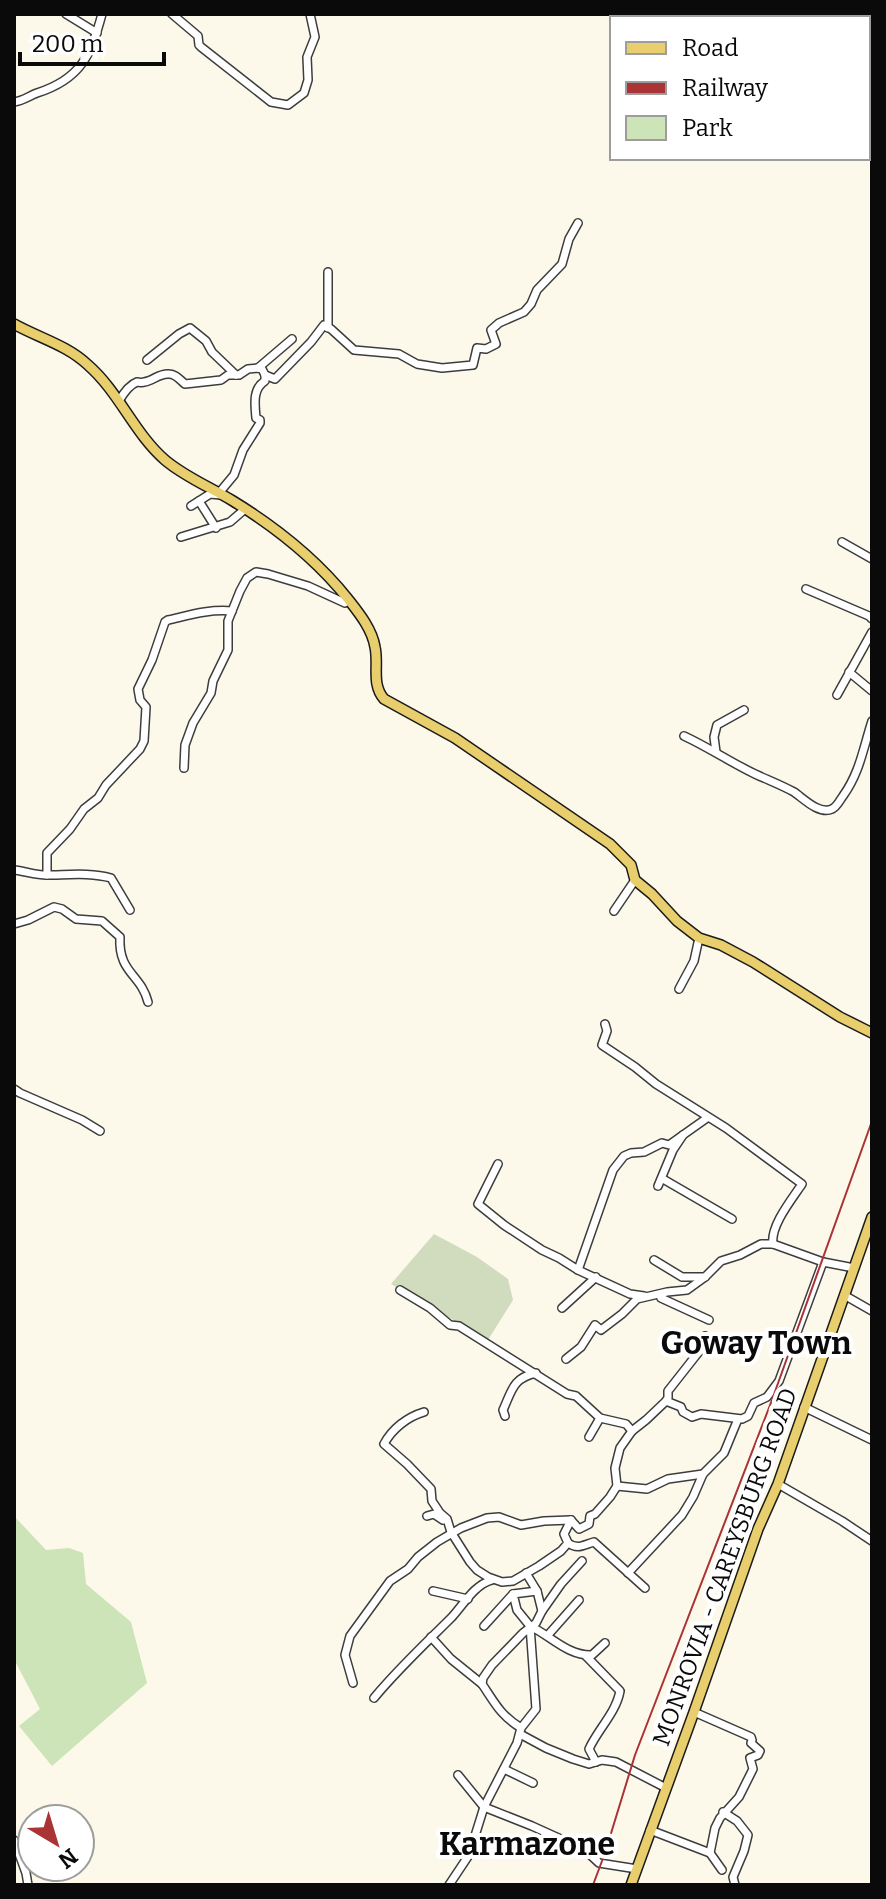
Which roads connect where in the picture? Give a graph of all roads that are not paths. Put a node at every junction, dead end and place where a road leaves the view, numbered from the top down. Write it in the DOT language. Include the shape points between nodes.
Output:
graph roads {
  1 [pos="66,14"];
  2 [pos="102,14"];
  3 [pos="172,14"];
  4 [pos="310,14"];
  5 [pos="97,33"];
  6 [pos="14,102"];
  7 [pos="578,223"];
  8 [pos="328,272"];
  9 [pos="14,324"];
  10 [pos="328,328"];
  11 [pos="292,339"];
  12 [pos="147,360"];
  13 [pos="258,368"];
  14 [pos="236,375"];
  15 [pos="265,375"];
  16 [pos="119,401"];
  17 [pos="221,494"];
  18 [pos="199,501"];
  19 [pos="191,506"];
  20 [pos="245,509"];
  21 [pos="216,528"];
  22 [pos="181,537"];
  23 [pos="842,542"];
  24 [pos="872,559"];
  25 [pos="806,589"];
  26 [pos="348,599"];
  27 [pos="232,611"];
  28 [pos="872,619"];
  29 [pos="872,632"];
  30 [pos="849,672"];
  31 [pos="872,691"];
  32 [pos="837,695"];
  33 [pos="744,710"];
  34 [pos="872,721"];
  35 [pos="684,736"];
  36 [pos="716,753"];
  37 [pos="184,768"];
  38 [pos="14,870"];
  39 [pos="47,875"];
  40 [pos="635,880"];
  41 [pos="130,910"];
  42 [pos="614,911"];
  43 [pos="14,924"];
  44 [pos="699,938"];
  45 [pos="679,989"];
  46 [pos="148,1002"];
  47 [pos="605,1024"];
  48 [pos="872,1033"];
  49 [pos="14,1089"];
  50 [pos="707,1118"];
  51 [pos="100,1131"];
  52 [pos="683,1135"];
  53 [pos="498,1164"];
  54 [pos="872,1217"];
  55 [pos="732,1219"];
  56 [pos="773,1244"];
  57 [pos="654,1260"];
  58 [pos="823,1262"];
  59 [pos="854,1268"];
  60 [pos="578,1270"];
  61 [pos="596,1277"];
  62 [pos="705,1277"];
  63 [pos="400,1290"];
  64 [pos="844,1295"];
  65 [pos="646,1296"];
  66 [pos="661,1298"];
  67 [pos="562,1308"];
  68 [pos="872,1311"];
  69 [pos="709,1320"];
  70 [pos="705,1336"];
  71 [pos="566,1359"];
  72 [pos="536,1373"];
  73 [pos="666,1401"];
  74 [pos="804,1407"];
  75 [pos="424,1412"];
  76 [pos="505,1416"];
  77 [pos="600,1418"];
  78 [pos="738,1419"];
  79 [pos="632,1431"];
  80 [pos="589,1437"];
  81 [pos="872,1440"];
  82 [pos="703,1474"];
  83 [pos="778,1484"];
  84 [pos="617,1486"];
  85 [pos="427,1516"];
  86 [pos="447,1519"];
  87 [pos="571,1520"];
  88 [pos="451,1532"];
  89 [pos="872,1541"];
  90 [pos="568,1543"];
  91 [pos="582,1561"];
  92 [pos="526,1573"];
  93 [pos="628,1573"];
  94 [pos="494,1579"];
  95 [pos="645,1588"];
  96 [pos="433,1591"];
  97 [pos="537,1591"];
  98 [pos="513,1594"];
  99 [pos="468,1599"];
  100 [pos="579,1600"];
  101 [pos="542,1611"];
  102 [pos="484,1626"];
  103 [pos="530,1626"];
  104 [pos="548,1635"];
  105 [pos="431,1637"];
  106 [pos="605,1643"];
  107 [pos="586,1656"];
  108 [pos="353,1683"];
  109 [pos="482,1684"];
  110 [pos="374,1698"];
  111 [pos="694,1712"];
  112 [pos="520,1731"];
  113 [pos="596,1762"];
  114 [pos="504,1769"];
  115 [pos="458,1775"];
  116 [pos="533,1783"];
  117 [pos="666,1788"];
  118 [pos="484,1807"];
  119 [pos="723,1812"];
  120 [pos="650,1830"];
  121 [pos="14,1840"];
  122 [pos="710,1853"];
  123 [pos="637,1869"];
  124 [pos="722,1870"];
  125 [pos="28,1885"];
  126 [pos="449,1885"];
  127 [pos="631,1885"];
  128 [pos="735,1885"];
  1 -- 5 [label="street"];
  2 -- 5 [label="street"];
  3 -- 4 [label="street" via="198,36 201,47 271,102 288,105 304,93 308,80 307,57 315,37"];
  5 -- 6 [label="street" via="90,52 61,84"];
  7 -- 10 [label="street" via="562,264 524,312 491,330 496,344 477,348 473,365 442,368 399,354 354,350"];
  8 -- 10 [label="street"];
  9 -- 16 [label="main road" via="82,359"];
  10 -- 15 [label="street" via="324,325 275,379"];
  11 -- 13 [label="street"];
  12 -- 14 [label="street" via="190,328"];
  13 -- 14 [label="street"];
  13 -- 15 [label="street"];
  14 -- 16 [label="street" via="185,384 165,374 137,382"];
  15 -- 17 [label="street" via="255,399 260,423"];
  16 -- 17 [label="main road" via="165,459"];
  17 -- 18 [label="street"];
  17 -- 20 [label="main road"];
  18 -- 19 [label="street"];
  18 -- 21 [label="street"];
  20 -- 21 [label="street"];
  20 -- 26 [label="main road" via="287,537"];
  21 -- 22 [label="street"];
  23 -- 24 [label="street"];
  25 -- 28 [label="street"];
  26 -- 27 [label="street" via="345,603 256,572 243,584"];
  26 -- 40 [label="main road" via="372,635 376,684 384,699 455,738 610,844 631,865"];
  27 -- 37 [label="street" via="230,644 193,723"];
  27 -- 39 [label="street" via="198,612 165,622 138,689 146,707 144,741 47,853"];
  29 -- 30 [label="street"];
  30 -- 31 [label="street"];
  30 -- 32 [label="street"];
  33 -- 36 [label="street" via="717,725"];
  34 -- 36 [label="street" via="854,781 830,810"];
  35 -- 36 [label="street"];
  38 -- 39 [label="street"];
  39 -- 41 [label="street" via="111,878"];
  40 -- 42 [label="street"];
  40 -- 44 [label="main road"];
  43 -- 46 [label="street" via="54,907 76,919 102,921 120,937 120,956 143,986"];
  44 -- 45 [label="street"];
  44 -- 48 [label="main road" via="753,962"];
  47 -- 50 [label="street" via="602,1045"];
  49 -- 51 [label="street"];
  50 -- 52 [label="street"];
  50 -- 56 [label="street" via="802,1184 778,1222"];
  52 -- 55 [label="street" via="660,1182"];
  52 -- 60 [label="street" via="669,1145 624,1156 613,1170"];
  53 -- 60 [label="street" via="478,1204"];
  54 -- 59 [label="main road, MONROVIA - CAREYSBURG ROAD"];
  56 -- 58 [label="street"];
  56 -- 62 [label="street" via="721,1261"];
  57 -- 62 [label="street" via="682,1277"];
  58 -- 59 [label="street"];
  58 -- 78 [label="street" via="779,1381 767,1397 754,1403 748,1416"];
  59 -- 64 [label="main road, MONROVIA - CAREYSBURG ROAD"];
  60 -- 61 [label="street"];
  61 -- 65 [label="street"];
  61 -- 67 [label="street"];
  62 -- 65 [label="street" via="684,1291"];
  63 -- 72 [label="street"];
  64 -- 68 [label="street"];
  64 -- 74 [label="main road, MONROVIA - CAREYSBURG ROAD"];
  65 -- 71 [label="street" via="601,1330 595,1325"];
  66 -- 69 [label="street"];
  70 -- 73 [label="street" via="705,1344"];
  72 -- 76 [label="street" via="518,1380"];
  72 -- 77 [label="street" via="576,1396"];
  73 -- 78 [label="street" via="692,1417"];
  73 -- 79 [label="street"];
  74 -- 81 [label="street"];
  74 -- 83 [label="main road, MONROVIA - CAREYSBURG ROAD"];
  75 -- 86 [label="street" via="407,1419 384,1444 431,1489 432,1501"];
  77 -- 79 [label="street" via="626,1424"];
  77 -- 80 [label="street"];
  78 -- 82 [label="street" via="724,1453"];
  79 -- 84 [label="street" via="620,1448"];
  82 -- 84 [label="street" via="668,1479 647,1489"];
  82 -- 93 [label="street" via="682,1515"];
  83 -- 89 [label="street"];
  83 -- 111 [label="main road, MONROVIA - CAREYSBURG ROAD"];
  84 -- 87 [label="street" via="589,1524 579,1529"];
  85 -- 86 [label="street"];
  86 -- 88 [label="street"];
  87 -- 88 [label="street" via="521,1525 487,1518"];
  87 -- 90 [label="street" via="564,1534"];
  88 -- 94 [label="street" via="477,1570"];
  88 -- 108 [label="street" via="390,1581 350,1636 345,1655"];
  90 -- 92 [label="street"];
  90 -- 93 [label="street" via="578,1548 594,1542"];
  91 -- 101 [label="street"];
  92 -- 94 [label="street" via="510,1581"];
  92 -- 97 [label="street"];
  93 -- 95 [label="street"];
  94 -- 99 [label="street"];
  96 -- 99 [label="street"];
  97 -- 98 [label="street"];
  97 -- 101 [label="street"];
  98 -- 102 [label="street"];
  98 -- 103 [label="street"];
  99 -- 105 [label="street"];
  100 -- 104 [label="street"];
  101 -- 103 [label="street"];
  103 -- 104 [label="street"];
  103 -- 109 [label="street" via="486,1672"];
  103 -- 112 [label="street" via="536,1709"];
  104 -- 107 [label="street"];
  105 -- 109 [label="street"];
  105 -- 110 [label="street"];
  106 -- 107 [label="street"];
  107 -- 113 [label="street" via="620,1691 589,1749"];
  109 -- 112 [label="street" via="496,1708"];
  111 -- 117 [label="main road, MONROVIA - CAREYSBURG ROAD"];
  111 -- 119 [label="street" via="751,1737 760,1751 750,1758 753,1769 743,1791"];
  112 -- 113 [label="street" via="562,1756"];
  112 -- 114 [label="street"];
  113 -- 117 [label="street" via="616,1762"];
  114 -- 116 [label="street"];
  114 -- 118 [label="street"];
  115 -- 118 [label="street"];
  117 -- 120 [label="main road, MONROVIA - CAREYSBURG ROAD"];
  118 -- 123 [label="street" via="585,1850 599,1863"];
  118 -- 126 [label="street" via="469,1855"];
  119 -- 122 [label="street"];
  119 -- 128 [label="street" via="748,1835"];
  120 -- 122 [label="street"];
  120 -- 123 [label="main road, MONROVIA - CAREYSBURG ROAD"];
  121 -- 125 [label="street"];
  122 -- 124 [label="street"];
  123 -- 127 [label="main road, MONROVIA - CAREYSBURG ROAD"];
}
